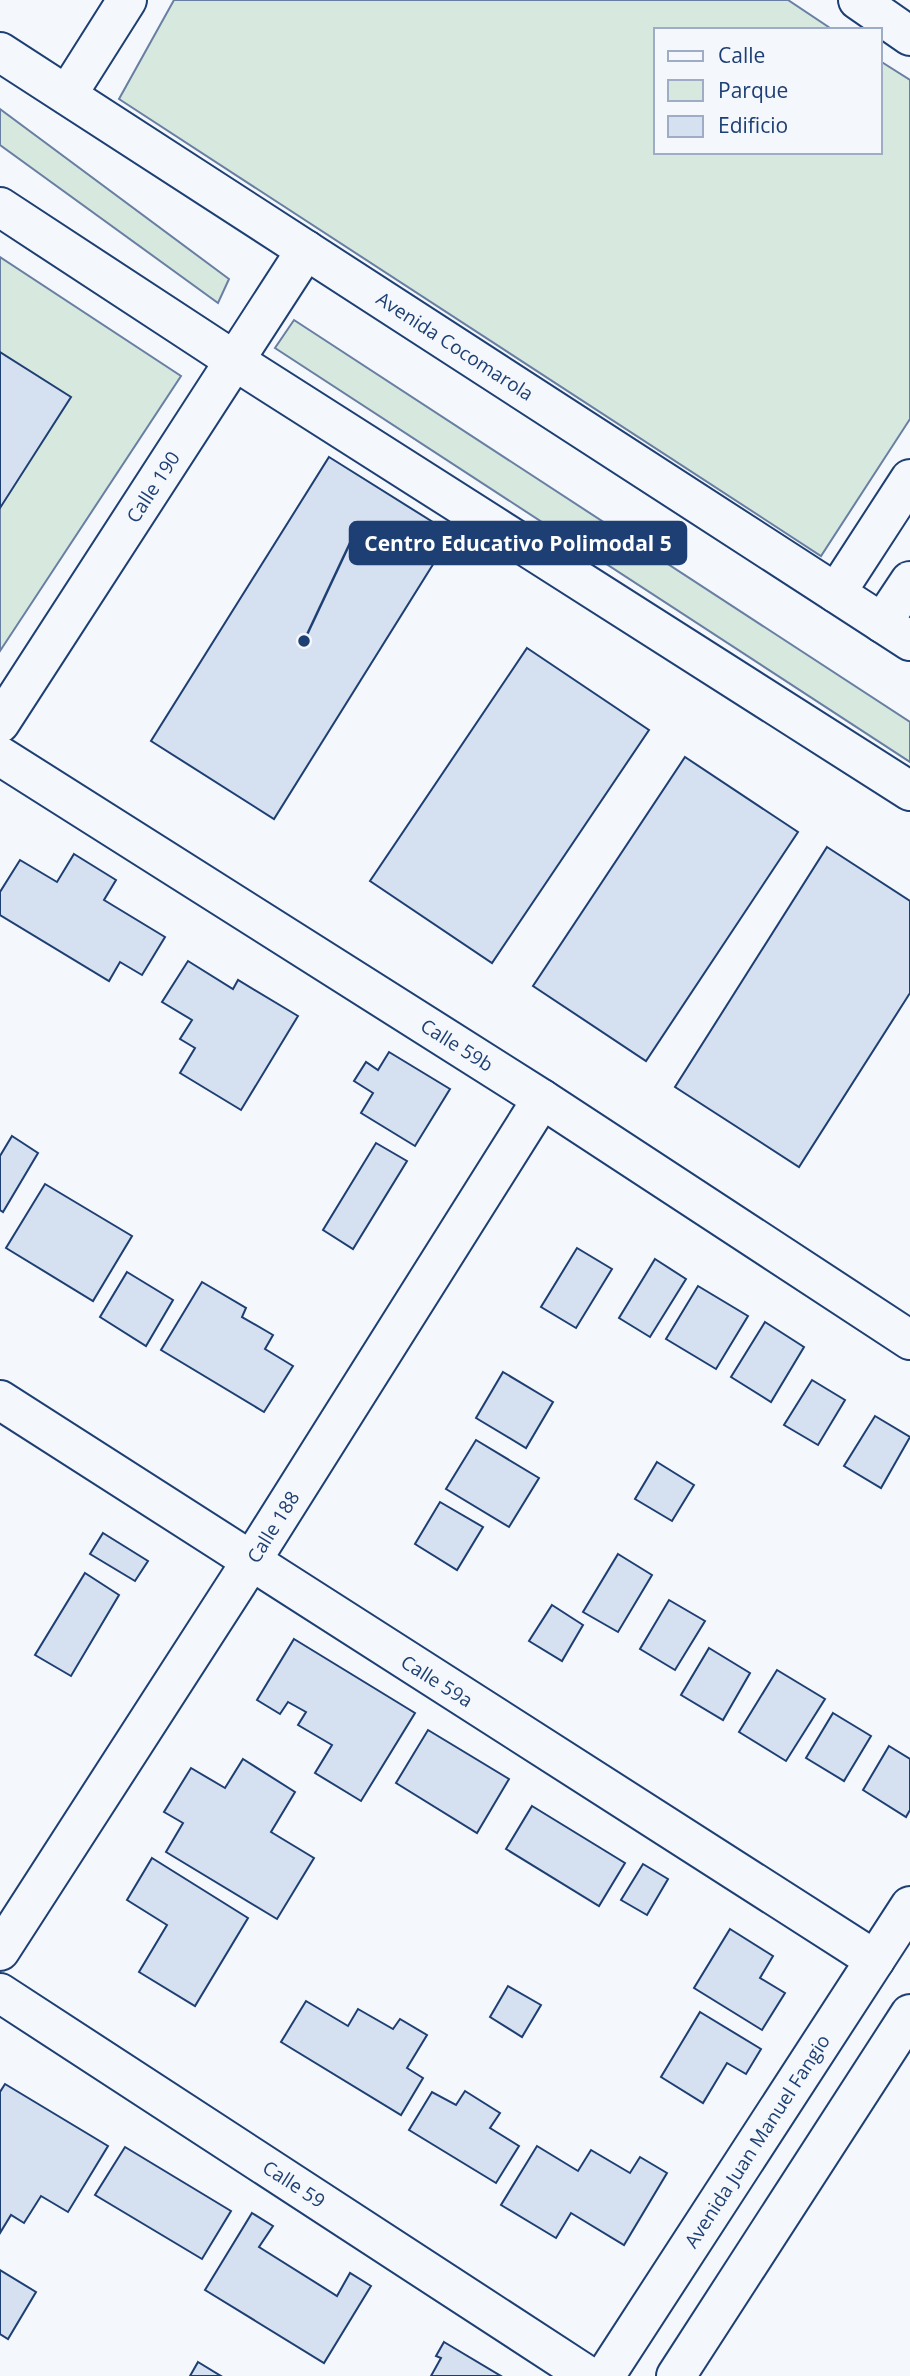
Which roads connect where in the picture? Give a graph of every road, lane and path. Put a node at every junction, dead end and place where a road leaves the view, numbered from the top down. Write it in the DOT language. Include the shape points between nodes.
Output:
graph roads {
  1 [pos="127,0"];
  2 [pos="858,0"];
  3 [pos="910,36"];
  4 [pos="0,52"];
  5 [pos="67,95"];
  6 [pos="0,207"];
  7 [pos="306,250"];
  8 [pos="235,361"];
  9 [pos="910,479"];
  10 [pos="910,581"];
  11 [pos="836,593"];
  12 [pos="896,632"];
  13 [pos="0,723"];
  14 [pos="0,756"];
  15 [pos="910,790"];
  16 [pos="542,1099"];
  17 [pos="910,1340"];
  18 [pos="0,1400"];
  19 [pos="250,1563"];
  20 [pos="910,1906"];
  21 [pos="0,1951"];
  22 [pos="875,1960"];
  23 [pos="0,1993"];
  24 [pos="910,2014"];
  25 [pos="588,2376"];
  26 [pos="605,2376"];
  27 [pos="676,2376"];
  1 -- 5 [label="street"];
  2 -- 3 [label="street"];
  4 -- 5 [label="street, Avenida Cocomarola"];
  5 -- 7 [label="street, Avenida Cocomarola"];
  6 -- 8 [label="street"];
  7 -- 8 [label="street, Calle 190"];
  7 -- 11 [label="street, Avenida Cocomarola"];
  8 -- 13 [label="street, Calle 190"];
  8 -- 15 [label="street"];
  9 -- 11 [label="street"];
  10 -- 12 [label="street"];
  11 -- 12 [label="street, Avenida Cocomarola"];
  14 -- 16 [label="street, Calle 59b"];
  16 -- 17 [label="street, Calle 59b"];
  16 -- 19 [label="street, Calle 188"];
  18 -- 19 [label="street, Calle 59a"];
  19 -- 21 [label="street, Calle 188"];
  19 -- 22 [label="street, Calle 59a"];
  20 -- 22 [label="street, Avenida Juan Manuel Fangio"];
  22 -- 26 [label="street, Avenida Juan Manuel Fangio"];
  23 -- 25 [label="street, Calle 59"];
  24 -- 27 [label="street"];
}
